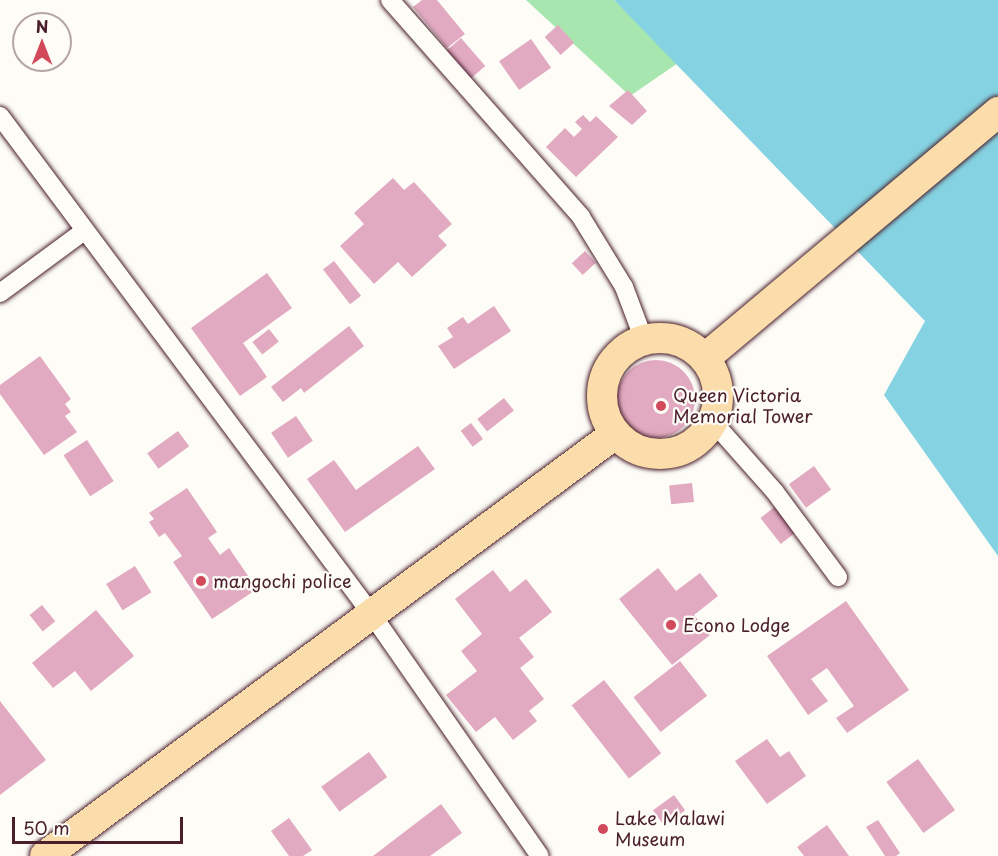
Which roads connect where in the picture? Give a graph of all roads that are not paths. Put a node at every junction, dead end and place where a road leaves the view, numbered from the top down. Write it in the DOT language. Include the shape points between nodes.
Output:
graph roads {
  1 [pos="390,0"];
  2 [pos="998,112"];
  3 [pos="0,116"];
  4 [pos="84,231"];
  5 [pos="0,293"];
  6 [pos="644,340"];
  7 [pos="705,358"];
  8 [pos="714,423"];
  9 [pos="615,434"];
  10 [pos="838,577"];
  11 [pos="373,616"];
  12 [pos="45,856"];
  13 [pos="540,856"];
  1 -- 6 [label="street" via="581,216 619,278"];
  2 -- 7 [label="highway"];
  3 -- 4 [label="street"];
  4 -- 5 [label="street"];
  4 -- 11 [label="street"];
  6 -- 7 [label="highway" via="667,338"];
  6 -- 9 [label="highway" via="629,346 607,372 602,404"];
  7 -- 8 [label="highway" via="717,378 719,401"];
  8 -- 9 [label="highway" via="699,441 667,454 633,448"];
  8 -- 10 [label="street" via="775,492"];
  9 -- 11 [label="highway"];
  11 -- 12 [label="highway"];
  11 -- 13 [label="street"];
}
